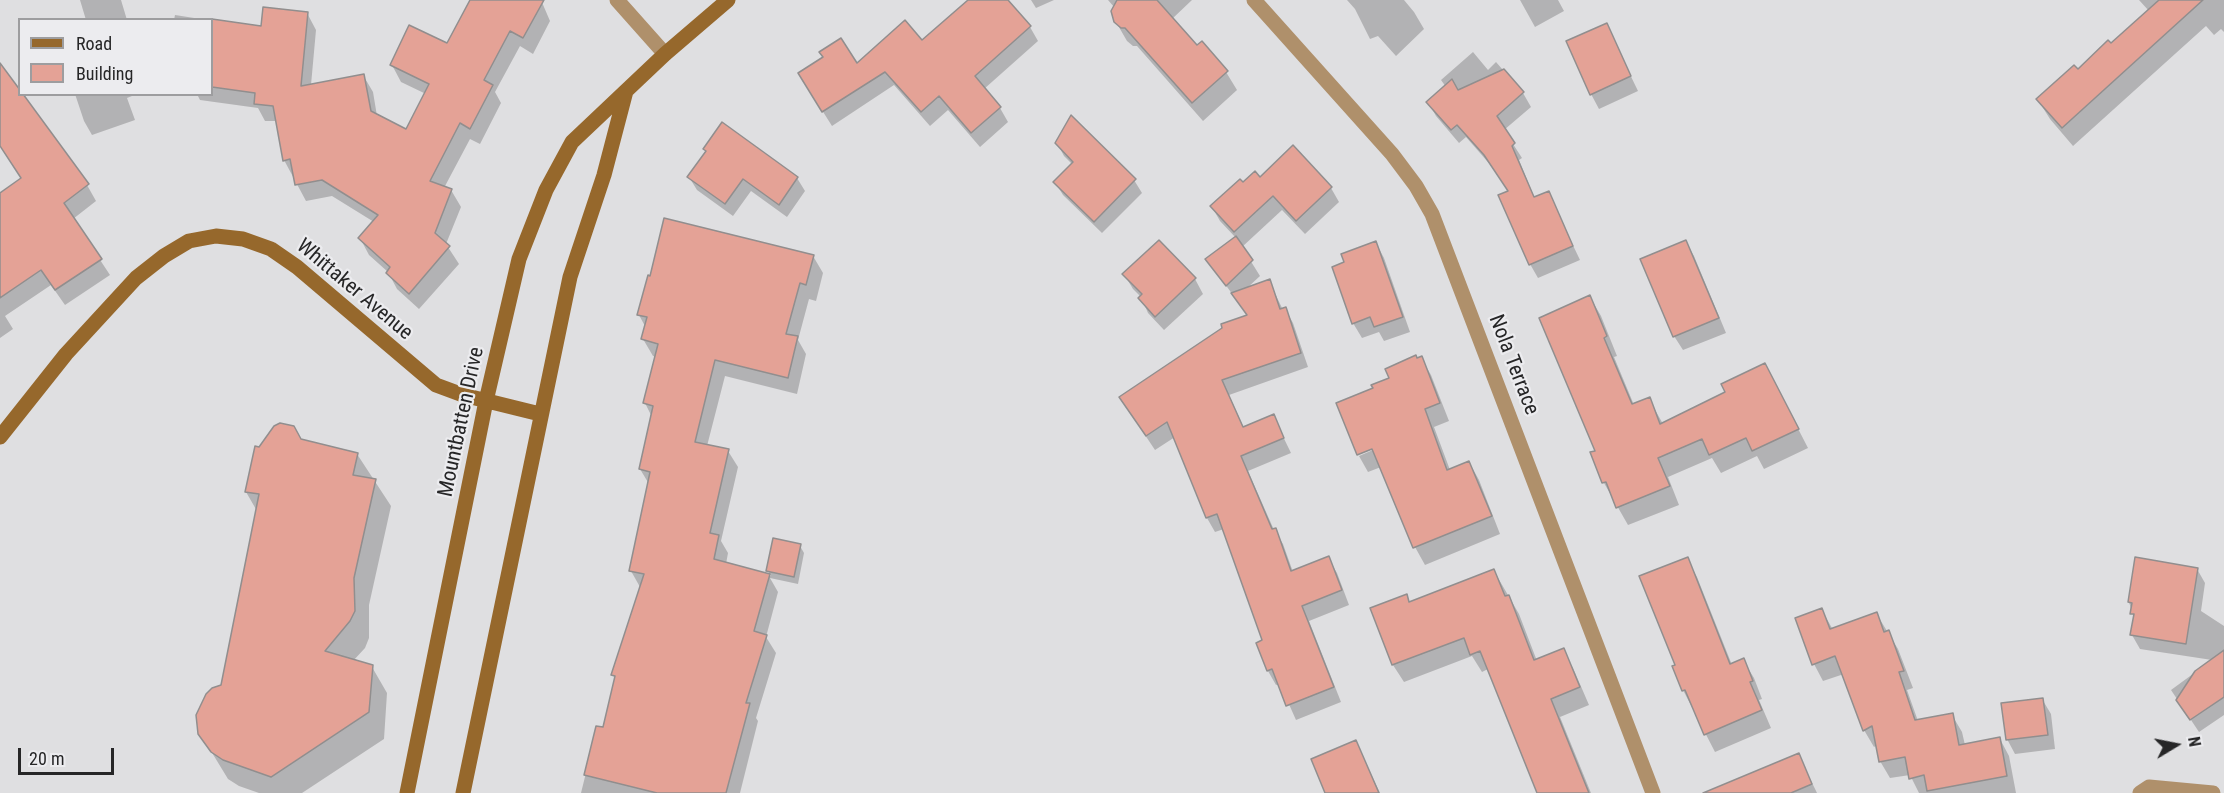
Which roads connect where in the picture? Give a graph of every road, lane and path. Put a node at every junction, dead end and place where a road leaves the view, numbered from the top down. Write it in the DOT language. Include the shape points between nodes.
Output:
graph roads {
  1 [pos="617,0"];
  2 [pos="728,0"];
  3 [pos="1254,0"];
  4 [pos="665,54"];
  5 [pos="626,91"];
  6 [pos="486,401"];
  7 [pos="540,414"];
  8 [pos="0,437"];
  9 [pos="407,793"];
  10 [pos="463,793"];
  11 [pos="1653,793"];
  12 [pos="2140,793"];
  13 [pos="2212,793"];
  1 -- 4 [label="street"];
  2 -- 4 [label="main road, Mountbatten Drive"];
  3 -- 11 [label="street, Nola Terrace" via="1392,153 1432,214"];
  4 -- 5 [label="main road, Mountbatten Drive"];
  5 -- 6 [label="main road, Mountbatten Drive" via="572,142 546,190 519,259"];
  5 -- 7 [label="main road" via="604,175 570,277"];
  6 -- 7 [label="main road, Whittaker Avenue"];
  6 -- 8 [label="main road, Whittaker Avenue" via="436,386 271,249 243,239 216,236 189,241 136,278 66,354"];
  6 -- 9 [label="main road, Mountbatten Drive"];
  7 -- 10 [label="main road"];
  12 -- 13 [label="street" via="2149,787"];
}
